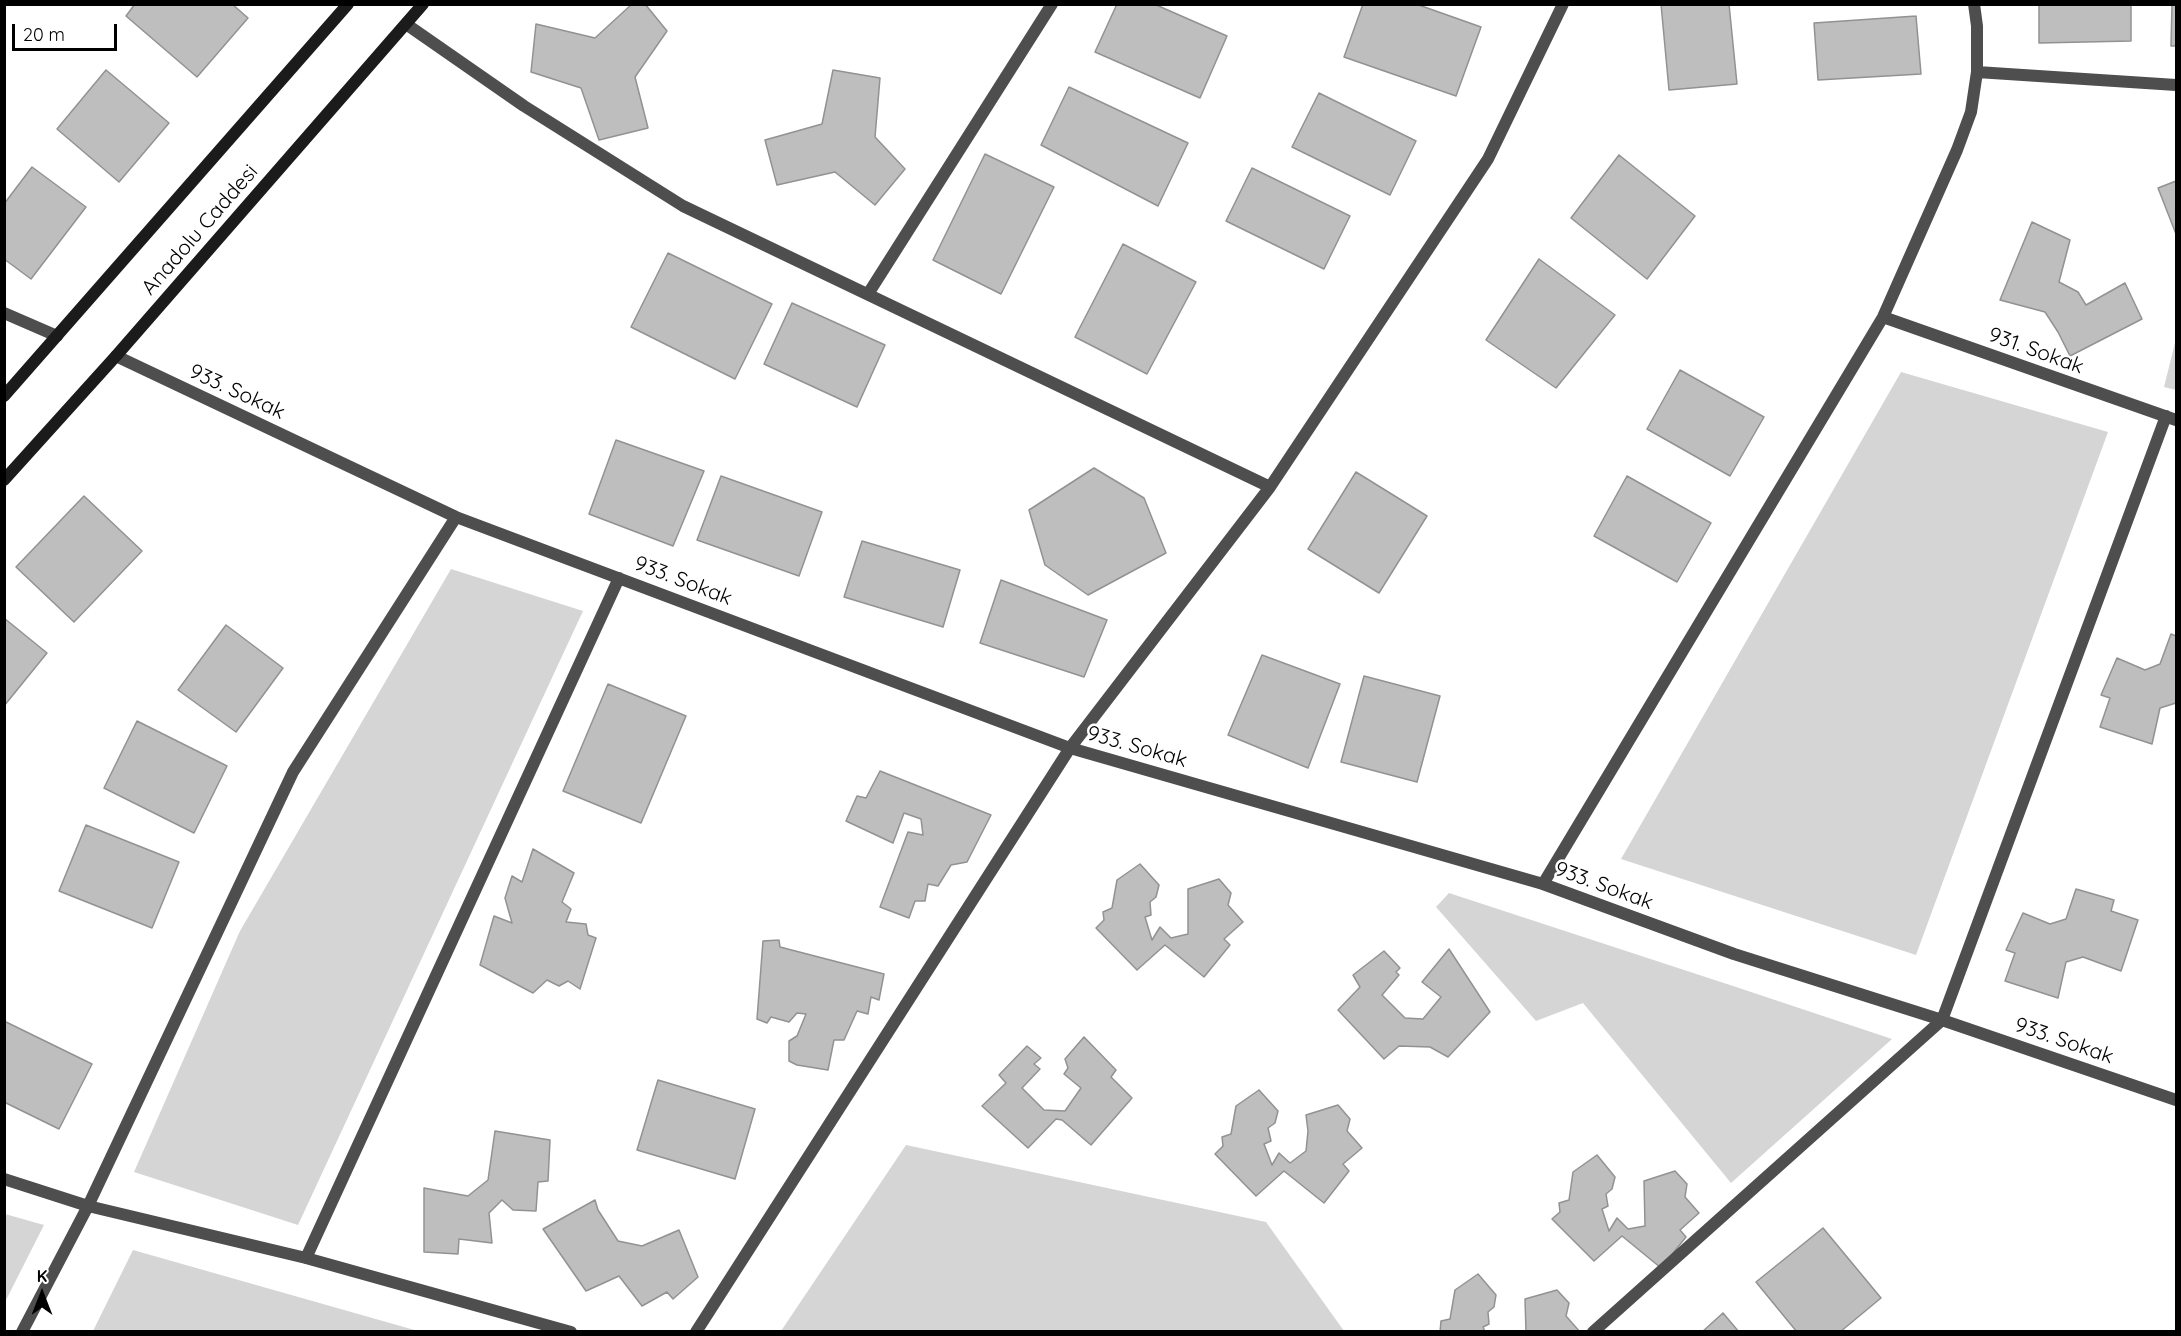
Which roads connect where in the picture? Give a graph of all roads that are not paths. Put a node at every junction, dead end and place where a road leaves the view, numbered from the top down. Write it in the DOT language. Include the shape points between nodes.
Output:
graph roads {
  1 [pos="348,4"];
  2 [pos="423,4"];
  3 [pos="1052,4"];
  4 [pos="1563,4"];
  5 [pos="1974,4"];
  6 [pos="406,24"];
  7 [pos="1977,72"];
  8 [pos="2176,84"];
  9 [pos="868,294"];
  10 [pos="4,313"];
  11 [pos="1883,317"];
  12 [pos="57,336"];
  13 [pos="116,356"];
  14 [pos="4,396"];
  15 [pos="2171,418"];
  16 [pos="4,480"];
  17 [pos="1270,487"];
  18 [pos="456,517"];
  19 [pos="619,578"];
  20 [pos="1070,748"];
  21 [pos="1542,884"];
  22 [pos="1942,1020"];
  23 [pos="2176,1100"];
  24 [pos="4,1179"];
  25 [pos="88,1206"];
  26 [pos="306,1258"];
  27 [pos="22,1332"];
  28 [pos="571,1332"];
  29 [pos="696,1332"];
  30 [pos="1593,1332"];
  1 -- 12 [label="main road, Anadolu Caddesi"];
  2 -- 6 [label="main road, Anadolu Caddesi"];
  3 -- 9 [label="street"];
  4 -- 17 [label="street" via="1488,159"];
  5 -- 7 [label="street"];
  6 -- 9 [label="street" via="524,106 683,206"];
  6 -- 13 [label="main road, Anadolu Caddesi"];
  7 -- 8 [label="street"];
  7 -- 11 [label="street" via="1971,112 1957,150"];
  9 -- 17 [label="street"];
  10 -- 12 [label="street"];
  11 -- 15 [label="street, 931. Sokak"];
  11 -- 21 [label="street"];
  12 -- 14 [label="main road, Anadolu Caddesi"];
  13 -- 16 [label="main road, Anadolu Caddesi"];
  13 -- 18 [label="street, 933. Sokak"];
  15 -- 22 [label="street"];
  17 -- 20 [label="street"];
  18 -- 19 [label="street, 933. Sokak"];
  18 -- 25 [label="street" via="293,772"];
  19 -- 20 [label="street, 933. Sokak"];
  19 -- 26 [label="street"];
  20 -- 21 [label="street, 933. Sokak"];
  20 -- 29 [label="street"];
  21 -- 22 [label="street, 933. Sokak" via="1734,954"];
  22 -- 23 [label="street, 933. Sokak"];
  22 -- 30 [label="street"];
  24 -- 25 [label="street"];
  25 -- 26 [label="street"];
  25 -- 27 [label="street"];
  26 -- 28 [label="street"];
}
